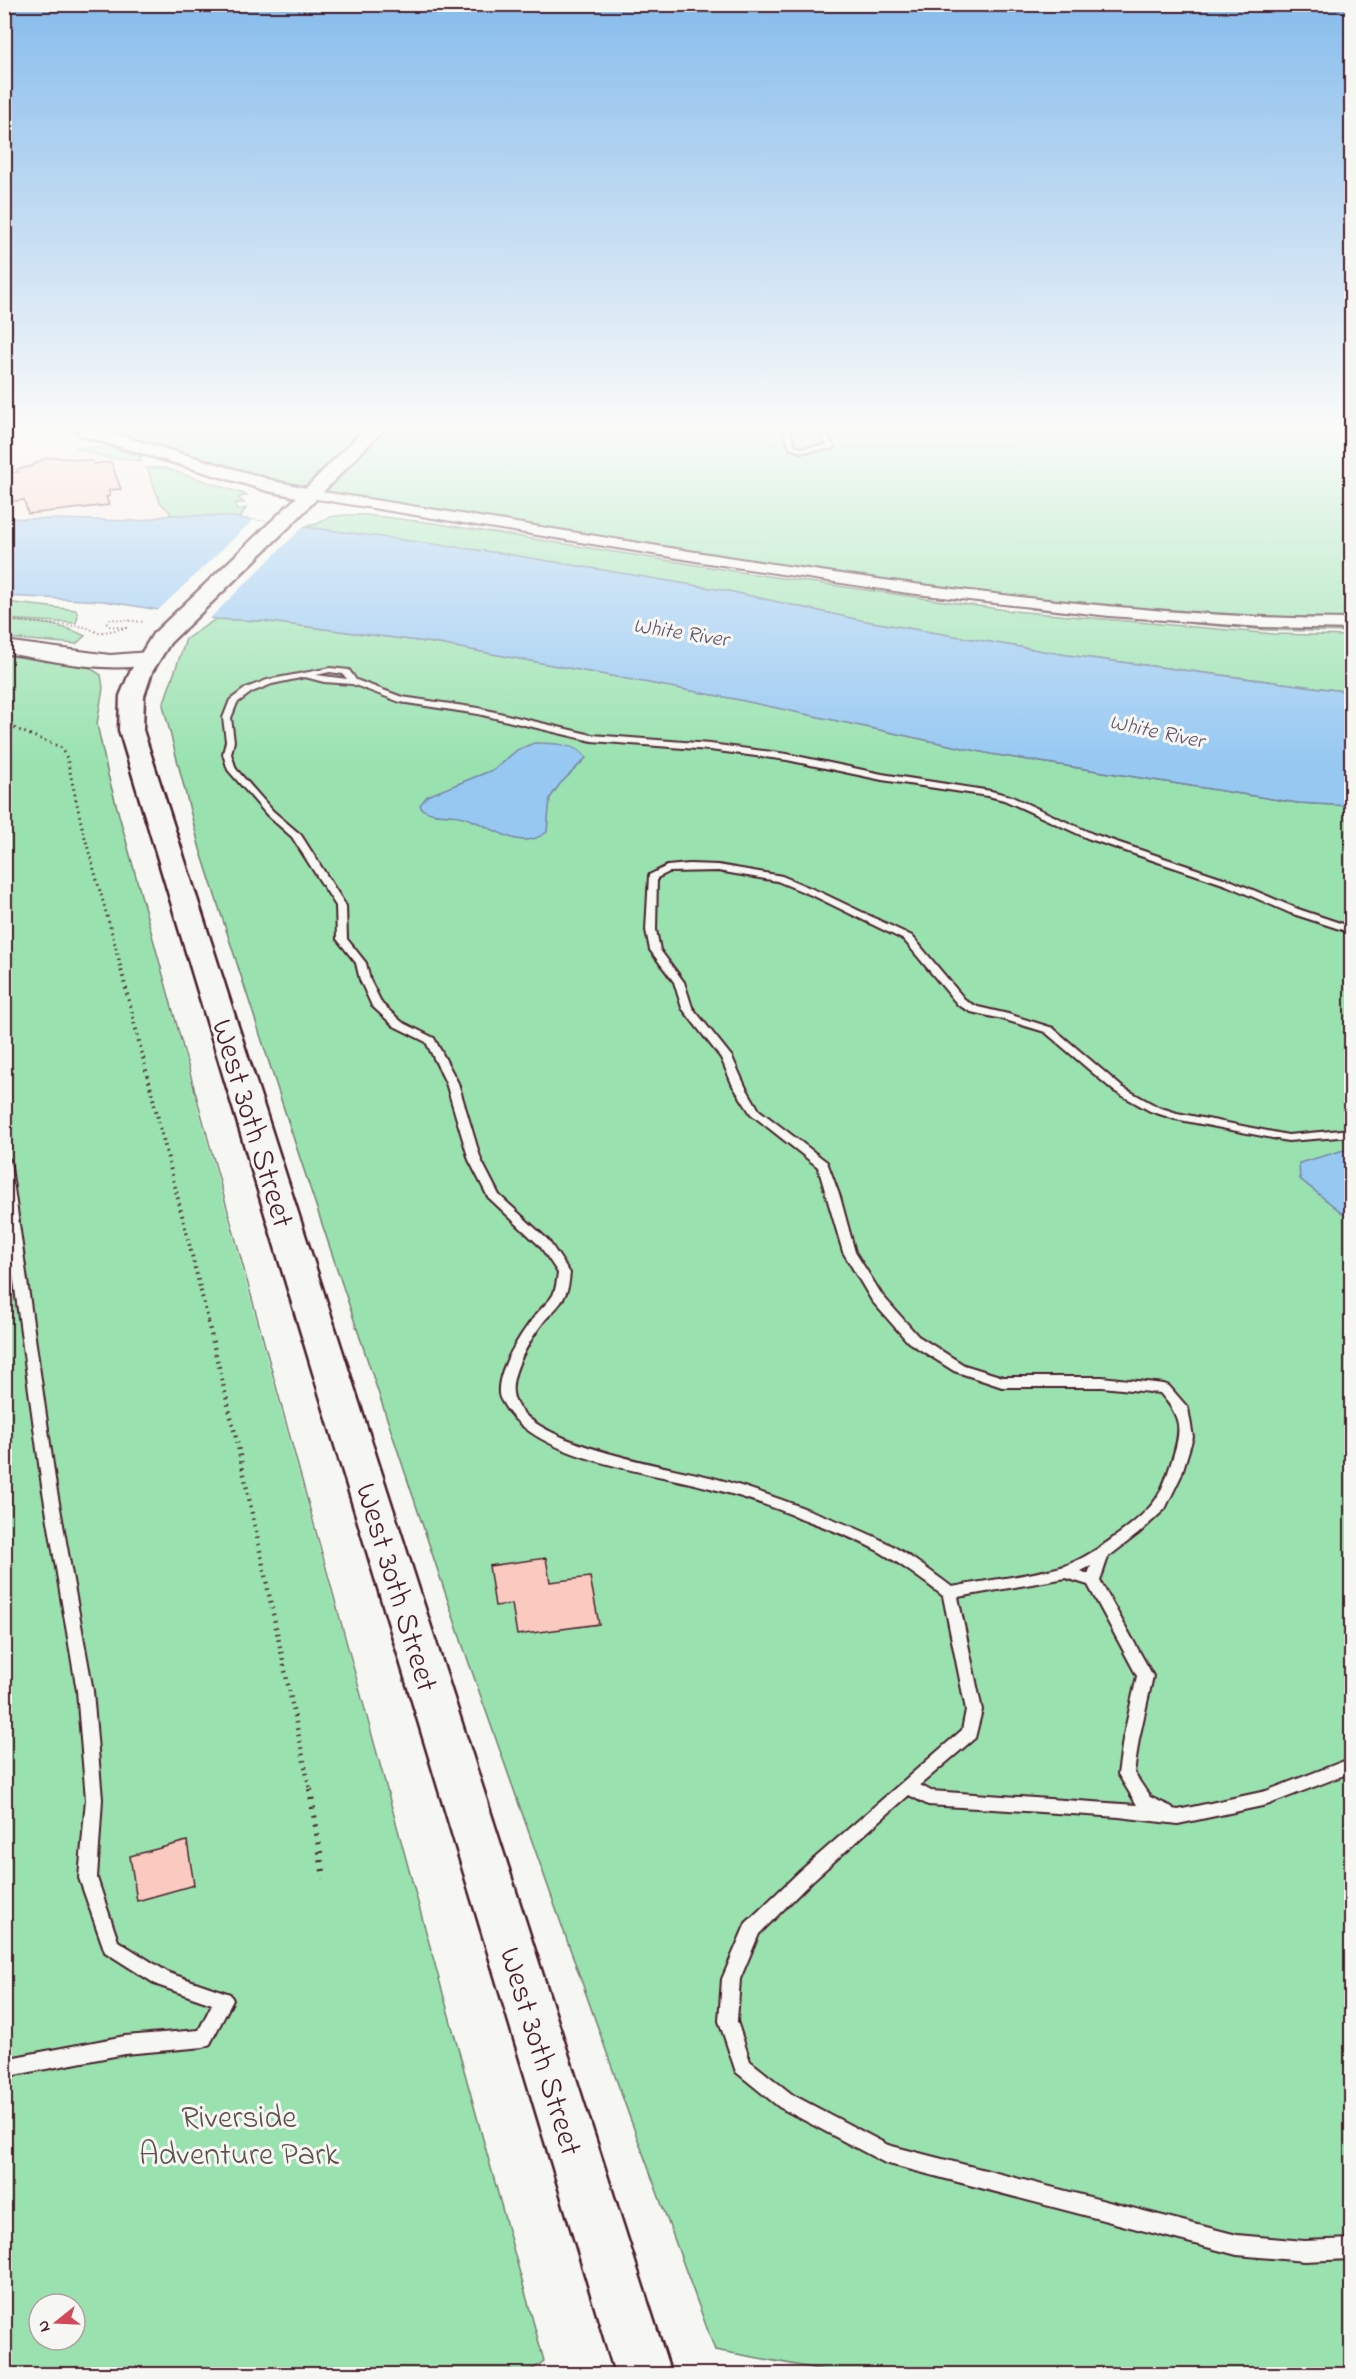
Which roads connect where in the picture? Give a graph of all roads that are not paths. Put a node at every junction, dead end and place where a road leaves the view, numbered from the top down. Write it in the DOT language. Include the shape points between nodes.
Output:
graph roads {
  1 [pos="259,542"];
  2 [pos="602,542"];
  3 [pos="1352,624"];
  4 [pos="4,647"];
  5 [pos="149,658"];
  6 [pos="1352,930"];
  7 [pos="1352,1132"];
  8 [pos="4,1160"];
  9 [pos="1102,1554"];
  10 [pos="1066,1572"];
  11 [pos="1093,1581"];
  12 [pos="950,1593"];
  13 [pos="1352,1765"];
  14 [pos="908,1786"];
  15 [pos="1137,1807"];
  16 [pos="4,2068"];
  17 [pos="1352,2249"];
  18 [pos="643,2374"];
  1 -- 5 [label="main road, West 30th Street" via="163,624 161,639"];
  2 -- 3 [label="street" via="931,592 1186,617"];
  4 -- 5 [label="street" via="110,661"];
  5 -- 18 [label="main road, West 30th Street" via="132,696 134,741"];
  6 -- 12 [label="lane" via="1229,883 1090,837 1008,798 988,793 882,777 788,757 592,738 478,711 400,699 353,682 346,672 330,670 270,682 233,702 227,718 227,754 232,770 270,813 296,835 341,906 342,939 362,963 377,1006 398,1024 430,1040 452,1083 475,1160 494,1197 544,1243 564,1273 559,1295 538,1321 506,1379 506,1396 517,1416 552,1439 613,1461 708,1482 865,1538"];
  7 -- 9 [label="lane" via="1288,1138 1154,1109 1119,1089 1049,1030 962,1003 908,938 819,895 779,878 718,868 667,869 652,878 651,930 655,950 679,982 687,1008 726,1057 755,1112 823,1165 849,1252 877,1298 913,1339 959,1368 1002,1382 1102,1382 1164,1389 1181,1408 1186,1437 1160,1506"];
  8 -- 16 [label="lane" via="50,1486 85,1691 94,1799 88,1878 111,1946 163,1979 224,2000 204,2038 125,2045"];
  9 -- 10 [label="lane"];
  9 -- 11 [label="lane"];
  10 -- 11 [label="lane"];
  10 -- 12 [label="lane"];
  11 -- 15 [label="lane" via="1145,1676 1126,1774"];
  12 -- 14 [label="lane" via="974,1710 969,1733"];
  13 -- 15 [label="lane" via="1267,1798 1178,1817"];
  14 -- 15 [label="lane" via="928,1798"];
  14 -- 17 [label="lane" via="752,1929 730,1979 728,2021 743,2066 786,2101 885,2154 1237,2245 1304,2251"];
}
